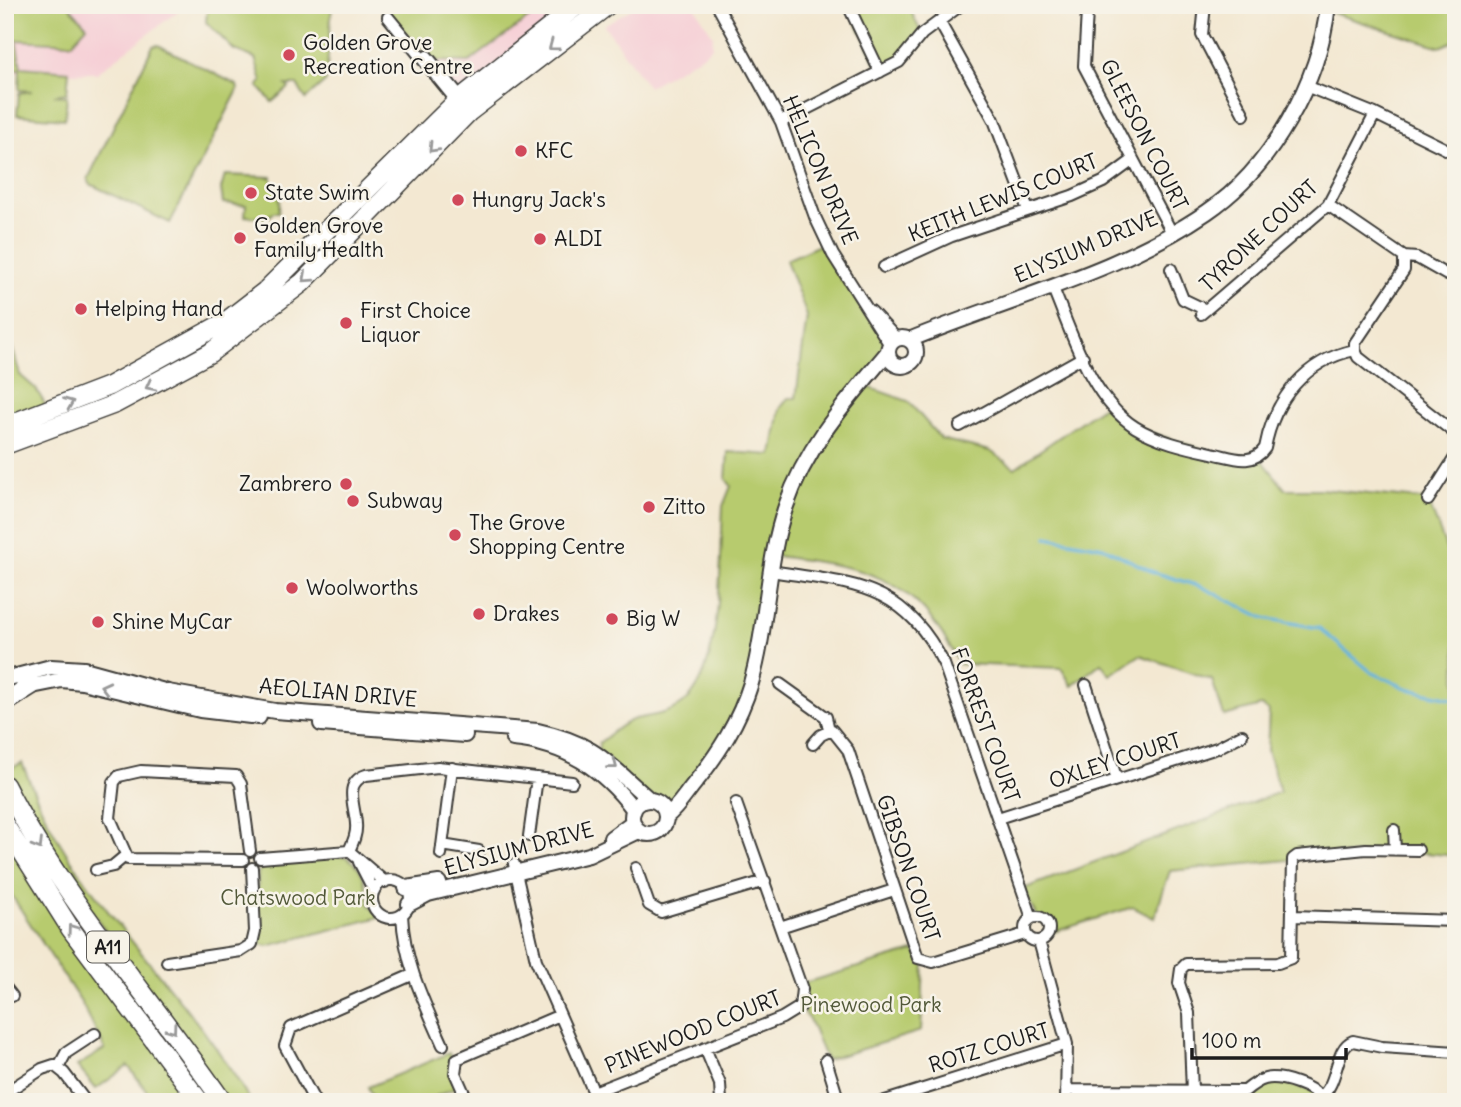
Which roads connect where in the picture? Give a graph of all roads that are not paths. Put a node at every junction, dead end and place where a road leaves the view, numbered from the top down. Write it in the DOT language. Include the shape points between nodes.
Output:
graph roads {
  1 [pos="578,5"];
  2 [pos="608,5"];
  3 [pos="717,5"];
  4 [pos="848,5"];
  5 [pos="1205,5"];
  6 [pos="1328,5"];
  7 [pos="959,7"];
  8 [pos="1087,12"];
  9 [pos="388,17"];
  10 [pos="939,21"];
  11 [pos="880,72"];
  12 [pos="1306,86"];
  13 [pos="462,104"];
  14 [pos="1375,114"];
  15 [pos="1244,115"];
  16 [pos="781,122"];
  17 [pos="1455,151"];
  18 [pos="1133,160"];
  19 [pos="391,179"];
  20 [pos="1328,205"];
  21 [pos="1028,210"];
  22 [pos="1172,233"];
  23 [pos="1404,257"];
  24 [pos="884,267"];
  25 [pos="1171,269"];
  26 [pos="1447,275"];
  27 [pos="1052,286"];
  28 [pos="198,339"];
  29 [pos="900,345"];
  30 [pos="1355,350"];
  31 [pos="210,353"];
  32 [pos="1083,358"];
  33 [pos="896,365"];
  34 [pos="862,385"];
  35 [pos="5,426"];
  36 [pos="960,426"];
  37 [pos="1456,434"];
  38 [pos="5,447"];
  39 [pos="1456,456"];
  40 [pos="1428,500"];
  41 [pos="771,570"];
  42 [pos="5,679"];
  43 [pos="779,684"];
  44 [pos="32,685"];
  45 [pos="1086,685"];
  46 [pos="5,692"];
  47 [pos="5,702"];
  48 [pos="829,730"];
  49 [pos="1242,735"];
  50 [pos="813,744"];
  51 [pos="452,768"];
  52 [pos="537,778"];
  53 [pos="1118,780"];
  54 [pos="572,782"];
  55 [pos="5,785"];
  56 [pos="736,803"];
  57 [pos="659,806"];
  58 [pos="998,818"];
  59 [pos="635,821"];
  60 [pos="5,825"];
  61 [pos="1394,830"];
  62 [pos="529,836"];
  63 [pos="1395,850"];
  64 [pos="1418,850"];
  65 [pos="479,851"];
  66 [pos="352,853"];
  67 [pos="125,856"];
  68 [pos="251,860"];
  69 [pos="515,868"];
  70 [pos="636,868"];
  71 [pos="96,870"];
  72 [pos="765,881"];
  73 [pos="385,882"];
  74 [pos="406,888"];
  75 [pos="894,890"];
  76 [pos="374,891"];
  77 [pos="405,909"];
  78 [pos="1292,916"];
  79 [pos="390,918"];
  80 [pos="1032,918"];
  81 [pos="1456,920"];
  82 [pos="780,926"];
  83 [pos="1026,934"];
  84 [pos="1039,941"];
  85 [pos="406,951"];
  86 [pos="167,962"];
  87 [pos="412,975"];
  88 [pos="560,1015"];
  89 [pos="95,1034"];
  90 [pos="1067,1044"];
  91 [pos="443,1045"];
  92 [pos="705,1048"];
  93 [pos="1456,1052"];
  94 [pos="826,1060"];
  95 [pos="58,1068"];
  96 [pos="1192,1092"];
  97 [pos="5,1093"];
  98 [pos="1066,1096"];
  99 [pos="596,1097"];
  100 [pos="1246,1097"];
  101 [pos="1322,1099"];
  102 [pos="86,1102"];
  103 [pos="200,1102"];
  104 [pos="223,1102"];
  105 [pos="315,1102"];
  106 [pos="467,1102"];
  107 [pos="721,1102"];
  108 [pos="839,1102"];
  109 [pos="882,1102"];
  1 -- 13 [label="main road"];
  2 -- 13 [label="main road, one-way"];
  3 -- 16 [label="street, HELICON DRIVE"];
  4 -- 11 [label="street"];
  5 -- 15 [label="street" via="1202,35"];
  6 -- 12 [label="street, ELYSIUM DRIVE" via="1326,26"];
  7 -- 10 [label="street"];
  8 -- 18 [label="street, GLEESON COURT" via="1084,66"];
  9 -- 13 [label="street"];
  10 -- 11 [label="street" via="899,62"];
  10 -- 21 [label="street" via="994,120"];
  11 -- 16 [label="street"];
  12 -- 14 [label="street"];
  12 -- 22 [label="street, ELYSIUM DRIVE" via="1258,163 1210,210"];
  13 -- 19 [label="main road"];
  14 -- 17 [label="street"];
  14 -- 20 [label="street, TYRONE COURT"];
  16 -- 29 [label="street, HELICON DRIVE" via="826,242 871,311"];
  18 -- 21 [label="street, KEITH LEWIS COURT" via="1103,182"];
  18 -- 22 [label="street, GLEESON COURT"];
  19 -- 28 [label="main road" via="329,241"];
  19 -- 31 [label="main road, one-way" via="302,283"];
  20 -- 23 [label="street"];
  20 -- 25 [label="street, TYRONE COURT" via="1204,312 1183,299"];
  21 -- 24 [label="street, KEITH LEWIS COURT" via="952,236"];
  22 -- 27 [label="street, ELYSIUM DRIVE"];
  23 -- 26 [label="street" via="1418,258"];
  23 -- 30 [label="street" via="1404,270 1355,343"];
  27 -- 29 [label="street, ELYSIUM DRIVE"];
  27 -- 32 [label="street"];
  28 -- 31 [label="main road"];
  35 -- 28 [label="main road, one-way" via="109,386"];
  29 -- 33 [label="street"];
  29 -- 33 [label="street" via="915,357 909,364"];
  29 -- 34 [label="street"];
  30 -- 32 [label="street" via="1339,353 1291,385 1265,448 1245,461 1181,446 1137,428 1102,394"];
  30 -- 37 [label="street" via="1358,358"];
  31 -- 38 [label="main road, one-way" via="115,404"];
  32 -- 36 [label="street"];
  33 -- 34 [label="street"];
  34 -- 41 [label="street" via="828,424 800,471 781,519"];
  39 -- 40 [label="street"];
  41 -- 57 [label="street" via="756,662 743,705 724,745 693,785"];
  41 -- 58 [label="street, FORREST COURT" via="865,587 901,606 917,621 944,664"];
  42 -- 57 [label="street, AEOLIAN DRIVE, one-way" via="51,667 84,669 168,692 275,711 538,731 577,743 607,759"];
  43 -- 48 [label="street, GIBSON COURT" via="826,717"];
  44 -- 46 [label="street, AEOLIAN DRIVE"];
  44 -- 47 [label="main road"];
  59 -- 44 [label="street, AEOLIAN DRIVE, one-way" via="602,772 560,748 531,741 242,716 82,682"];
  45 -- 53 [label="street"];
  48 -- 50 [label="street"];
  48 -- 75 [label="street, GIBSON COURT" via="848,750"];
  49 -- 53 [label="street, OXLEY COURT" via="1217,748"];
  51 -- 52 [label="street"];
  51 -- 65 [label="street" via="442,849"];
  51 -- 66 [label="street" via="358,778 351,787 356,826"];
  52 -- 54 [label="street"];
  52 -- 62 [label="street"];
  53 -- 58 [label="street, OXLEY COURT"];
  55 -- 104 [label="main road, A11, one-way" via="77,905"];
  56 -- 72 [label="street, PINEWOOD COURT"];
  57 -- 59 [label="street" via="638,804"];
  57 -- 59 [label="street" via="665,824 656,833"];
  58 -- 80 [label="street, FORREST COURT"];
  59 -- 69 [label="street, ELYSIUM DRIVE" via="603,841"];
  103 -- 60 [label="main road, A11, one-way" via="70,928"];
  61 -- 63 [label="street"];
  63 -- 64 [label="street"];
  63 -- 78 [label="street" via="1297,856 1293,859"];
  66 -- 68 [label="street"];
  66 -- 73 [label="street"];
  66 -- 76 [label="street"];
  67 -- 68 [label="street" via="137,861"];
  67 -- 68 [label="street" via="110,818 114,782 119,776 141,771 236,776 241,784"];
  67 -- 71 [label="street" via="113,866"];
  68 -- 86 [label="street" via="255,931 251,944 241,951"];
  69 -- 74 [label="street, ELYSIUM DRIVE"];
  69 -- 77 [label="street, ELYSIUM DRIVE" via="428,894"];
  69 -- 88 [label="street" via="536,960"];
  70 -- 72 [label="street" via="649,905 661,912"];
  72 -- 82 [label="street, PINEWOOD COURT"];
  73 -- 74 [label="street" via="395,881"];
  73 -- 76 [label="street"];
  74 -- 77 [label="street"];
  75 -- 82 [label="street"];
  75 -- 83 [label="street, GIBSON COURT" via="914,951 924,962"];
  76 -- 79 [label="street" via="375,909"];
  77 -- 79 [label="street"];
  77 -- 85 [label="street"];
  78 -- 81 [label="street"];
  78 -- 96 [label="street" via="1291,958 1285,961 1189,962 1181,969 1179,983 1189,1013"];
  79 -- 85 [label="street"];
  80 -- 83 [label="street" via="1026,924"];
  80 -- 84 [label="street" via="1042,918 1048,925 1047,934"];
  82 -- 92 [label="street, PINEWOOD COURT" via="802,989 800,1007"];
  83 -- 84 [label="street"];
  84 -- 90 [label="street"];
  85 -- 87 [label="street"];
  87 -- 91 [label="street"];
  87 -- 105 [label="street" via="291,1028 285,1046"];
  88 -- 99 [label="street"];
  88 -- 106 [label="street" via="457,1059 455,1073"];
  89 -- 95 [label="street" via="66,1054"];
  90 -- 98 [label="street"];
  90 -- 109 [label="street, ROTZ COURT"];
  92 -- 99 [label="street, PINEWOOD COURT"];
  92 -- 107 [label="street" via="720,1084"];
  93 -- 101 [label="street" via="1348,1042 1330,1090"];
  94 -- 108 [label="street"];
  95 -- 97 [label="street" via="42,1069"];
  95 -- 102 [label="street"];
  96 -- 98 [label="street"];
  96 -- 100 [label="street"];
  100 -- 101 [label="street" via="1255,1083 1274,1079 1313,1090"];
}
